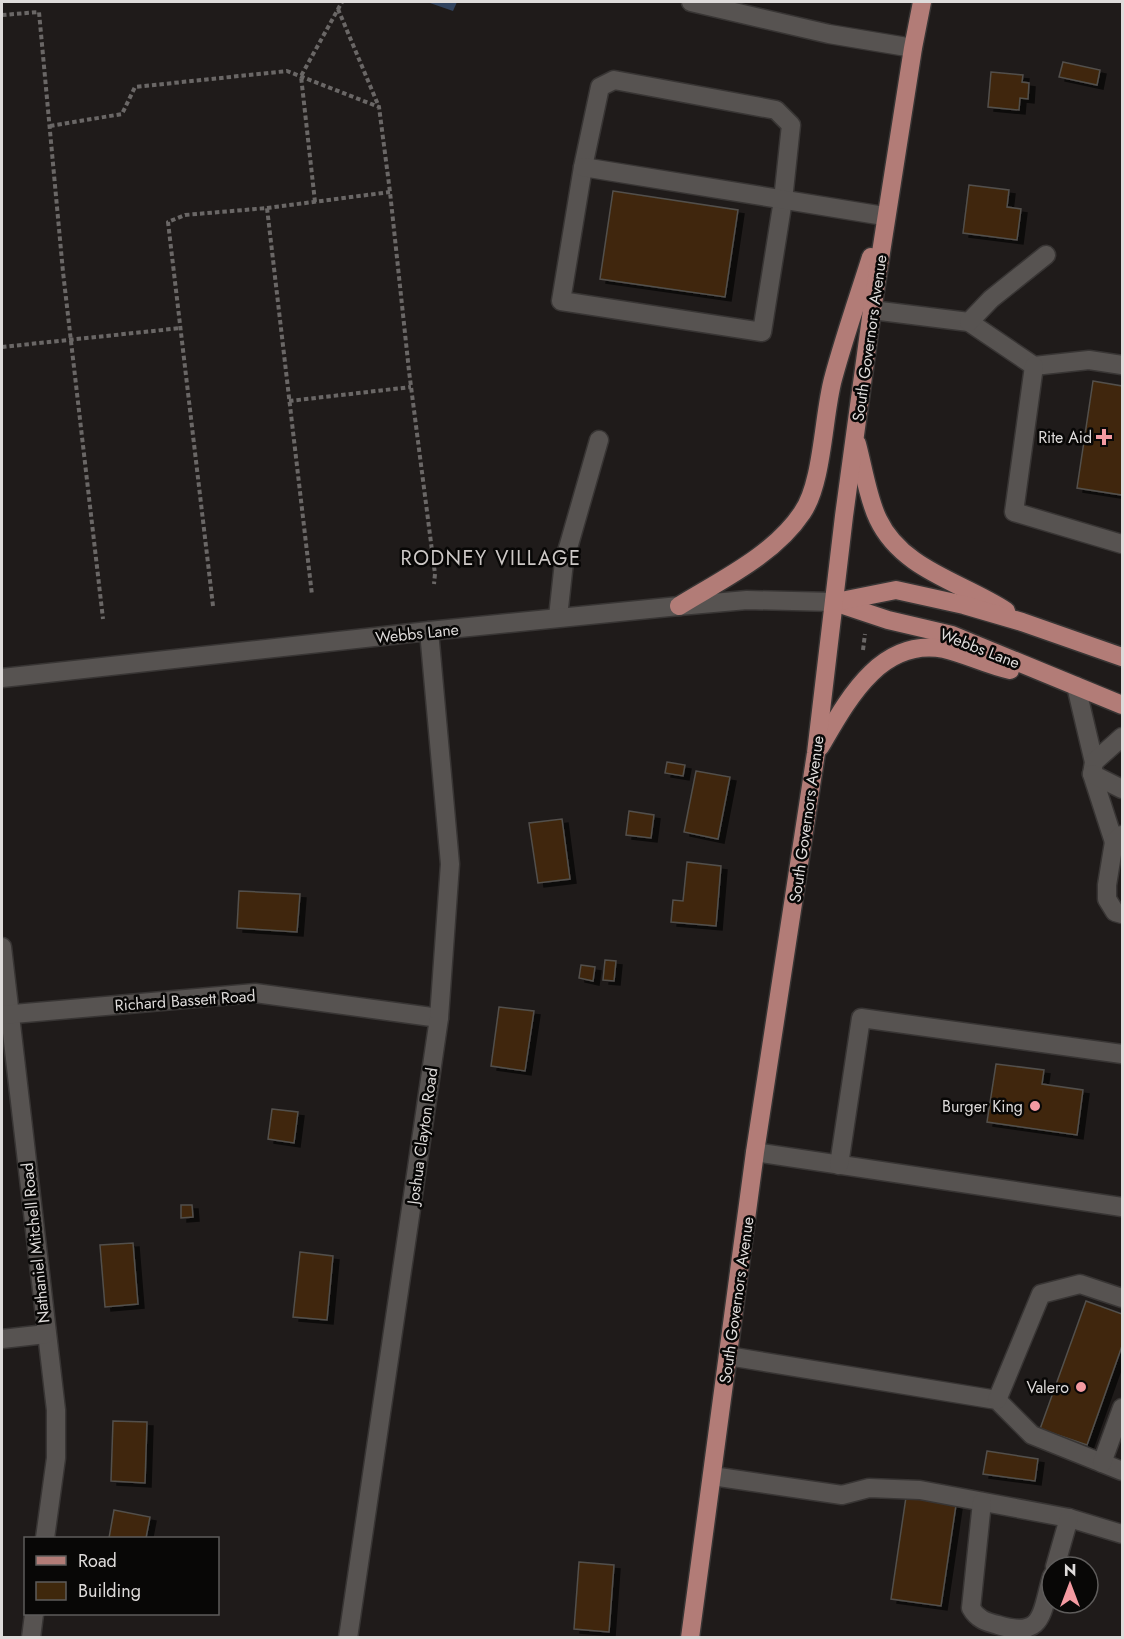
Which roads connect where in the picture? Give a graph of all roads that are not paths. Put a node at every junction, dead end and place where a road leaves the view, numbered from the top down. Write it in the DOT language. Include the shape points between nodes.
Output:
graph roads {
  1 [pos="691,2"];
  2 [pos="922,2"];
  3 [pos="913,48"];
  4 [pos="583,167"];
  5 [pos="891,192"];
  6 [pos="783,200"];
  7 [pos="884,216"];
  8 [pos="1046,255"];
  9 [pos="872,310"];
  10 [pos="969,322"];
  11 [pos="1122,365"];
  12 [pos="1034,366"];
  13 [pos="855,437"];
  14 [pos="599,440"];
  15 [pos="1122,544"];
  16 [pos="834,602"];
  17 [pos="679,606"];
  18 [pos="558,617"];
  19 [pos="1022,622"];
  20 [pos="429,631"];
  21 [pos="1122,657"];
  22 [pos="2,678"];
  23 [pos="1070,684"];
  24 [pos="1122,705"];
  25 [pos="1122,737"];
  26 [pos="816,753"];
  27 [pos="1093,768"];
  28 [pos="1122,789"];
  29 [pos="1118,838"];
  30 [pos="1122,914"];
  31 [pos="2,947"];
  32 [pos="5,1015"];
  33 [pos="439,1018"];
  34 [pos="1122,1054"];
  35 [pos="755,1152"];
  36 [pos="839,1165"];
  37 [pos="1122,1207"];
  38 [pos="1122,1298"];
  39 [pos="46,1334"];
  40 [pos="2,1339"];
  41 [pos="728,1356"];
  42 [pos="997,1400"];
  43 [pos="1122,1408"];
  44 [pos="1102,1463"];
  45 [pos="1122,1471"];
  46 [pos="712,1476"];
  47 [pos="982,1502"];
  48 [pos="1069,1518"];
  49 [pos="1122,1534"];
  50 [pos="45,1537"];
  51 [pos="1058,1555"];
  52 [pos="34,1615"];
  53 [pos="1040,1615"];
  54 [pos="996,1631"];
  55 [pos="31,1638"];
  56 [pos="348,1638"];
  57 [pos="690,1638"];
  1 -- 3 [label="street" via="829,34"];
  2 -- 3 [label="main road, South Governors Avenue"];
  3 -- 5 [label="main road, South Governors Avenue"];
  4 -- 6 [label="street"];
  4 -- 6 [label="street" via="600,87 614,80 776,110 791,125"];
  4 -- 6 [label="street" via="561,301 762,332"];
  5 -- 7 [label="main road"];
  5 -- 9 [label="main road, South Governors Avenue"];
  6 -- 7 [label="street"];
  7 -- 17 [label="main road" via="832,381 812,494 803,512 787,531 748,563"];
  8 -- 10 [label="street"];
  9 -- 10 [label="street"];
  9 -- 13 [label="main road, South Governors Avenue"];
  10 -- 12 [label="street"];
  11 -- 12 [label="street" via="1089,360"];
  12 -- 15 [label="street" via="1014,512"];
  13 -- 16 [label="main road, South Governors Avenue"];
  13 -- 19 [label="main road" via="878,518 903,554 988,599"];
  14 -- 18 [label="street" via="564,562"];
  16 -- 17 [label="street, Webbs Lane" via="747,600"];
  16 -- 19 [label="main road, Webbs Lane" via="896,590"];
  16 -- 23 [label="main road, Webbs Lane" via="952,635"];
  16 -- 26 [label="main road, South Governors Avenue"];
  17 -- 18 [label="street, Webbs Lane"];
  18 -- 20 [label="street, Webbs Lane"];
  19 -- 21 [label="main road, Webbs Lane"];
  20 -- 22 [label="street, Webbs Lane"];
  20 -- 33 [label="street, Joshua Clayton Road" via="450,864"];
  23 -- 24 [label="main road, Webbs Lane"];
  23 -- 26 [label="main road" via="944,650 901,652 884,661 855,690"];
  23 -- 27 [label="street"];
  25 -- 27 [label="street"];
  26 -- 35 [label="main road, South Governors Avenue"];
  27 -- 28 [label="street"];
  27 -- 29 [label="street"];
  29 -- 30 [label="street" via="1107,899 1115,912"];
  31 -- 32 [label="street, Nathaniel Mitchell Road"];
  32 -- 33 [label="street, Richard Bassett Road" via="255,993"];
  32 -- 39 [label="street, Nathaniel Mitchell Road"];
  33 -- 56 [label="street, Joshua Clayton Road"];
  34 -- 36 [label="street" via="861,1018"];
  35 -- 36 [label="street"];
  35 -- 41 [label="main road, South Governors Avenue"];
  36 -- 37 [label="street"];
  38 -- 42 [label="street" via="1080,1284 1041,1294"];
  39 -- 40 [label="street"];
  39 -- 50 [label="street, Nathaniel Mitchell Road" via="56,1410 56,1458"];
  41 -- 42 [label="street"];
  41 -- 46 [label="main road, South Governors Avenue"];
  42 -- 44 [label="street" via="1032,1435"];
  43 -- 44 [label="street"];
  44 -- 45 [label="street"];
  46 -- 47 [label="street" via="842,1495 869,1488 920,1490"];
  46 -- 57 [label="main road, South Governors Avenue"];
  47 -- 48 [label="street"];
  47 -- 54 [label="street" via="971,1608"];
  48 -- 49 [label="street"];
  48 -- 51 [label="street"];
  52 -- 55 [label="street"];
  53 -- 54 [label="street" via="1032,1627 1024,1630"];
}
